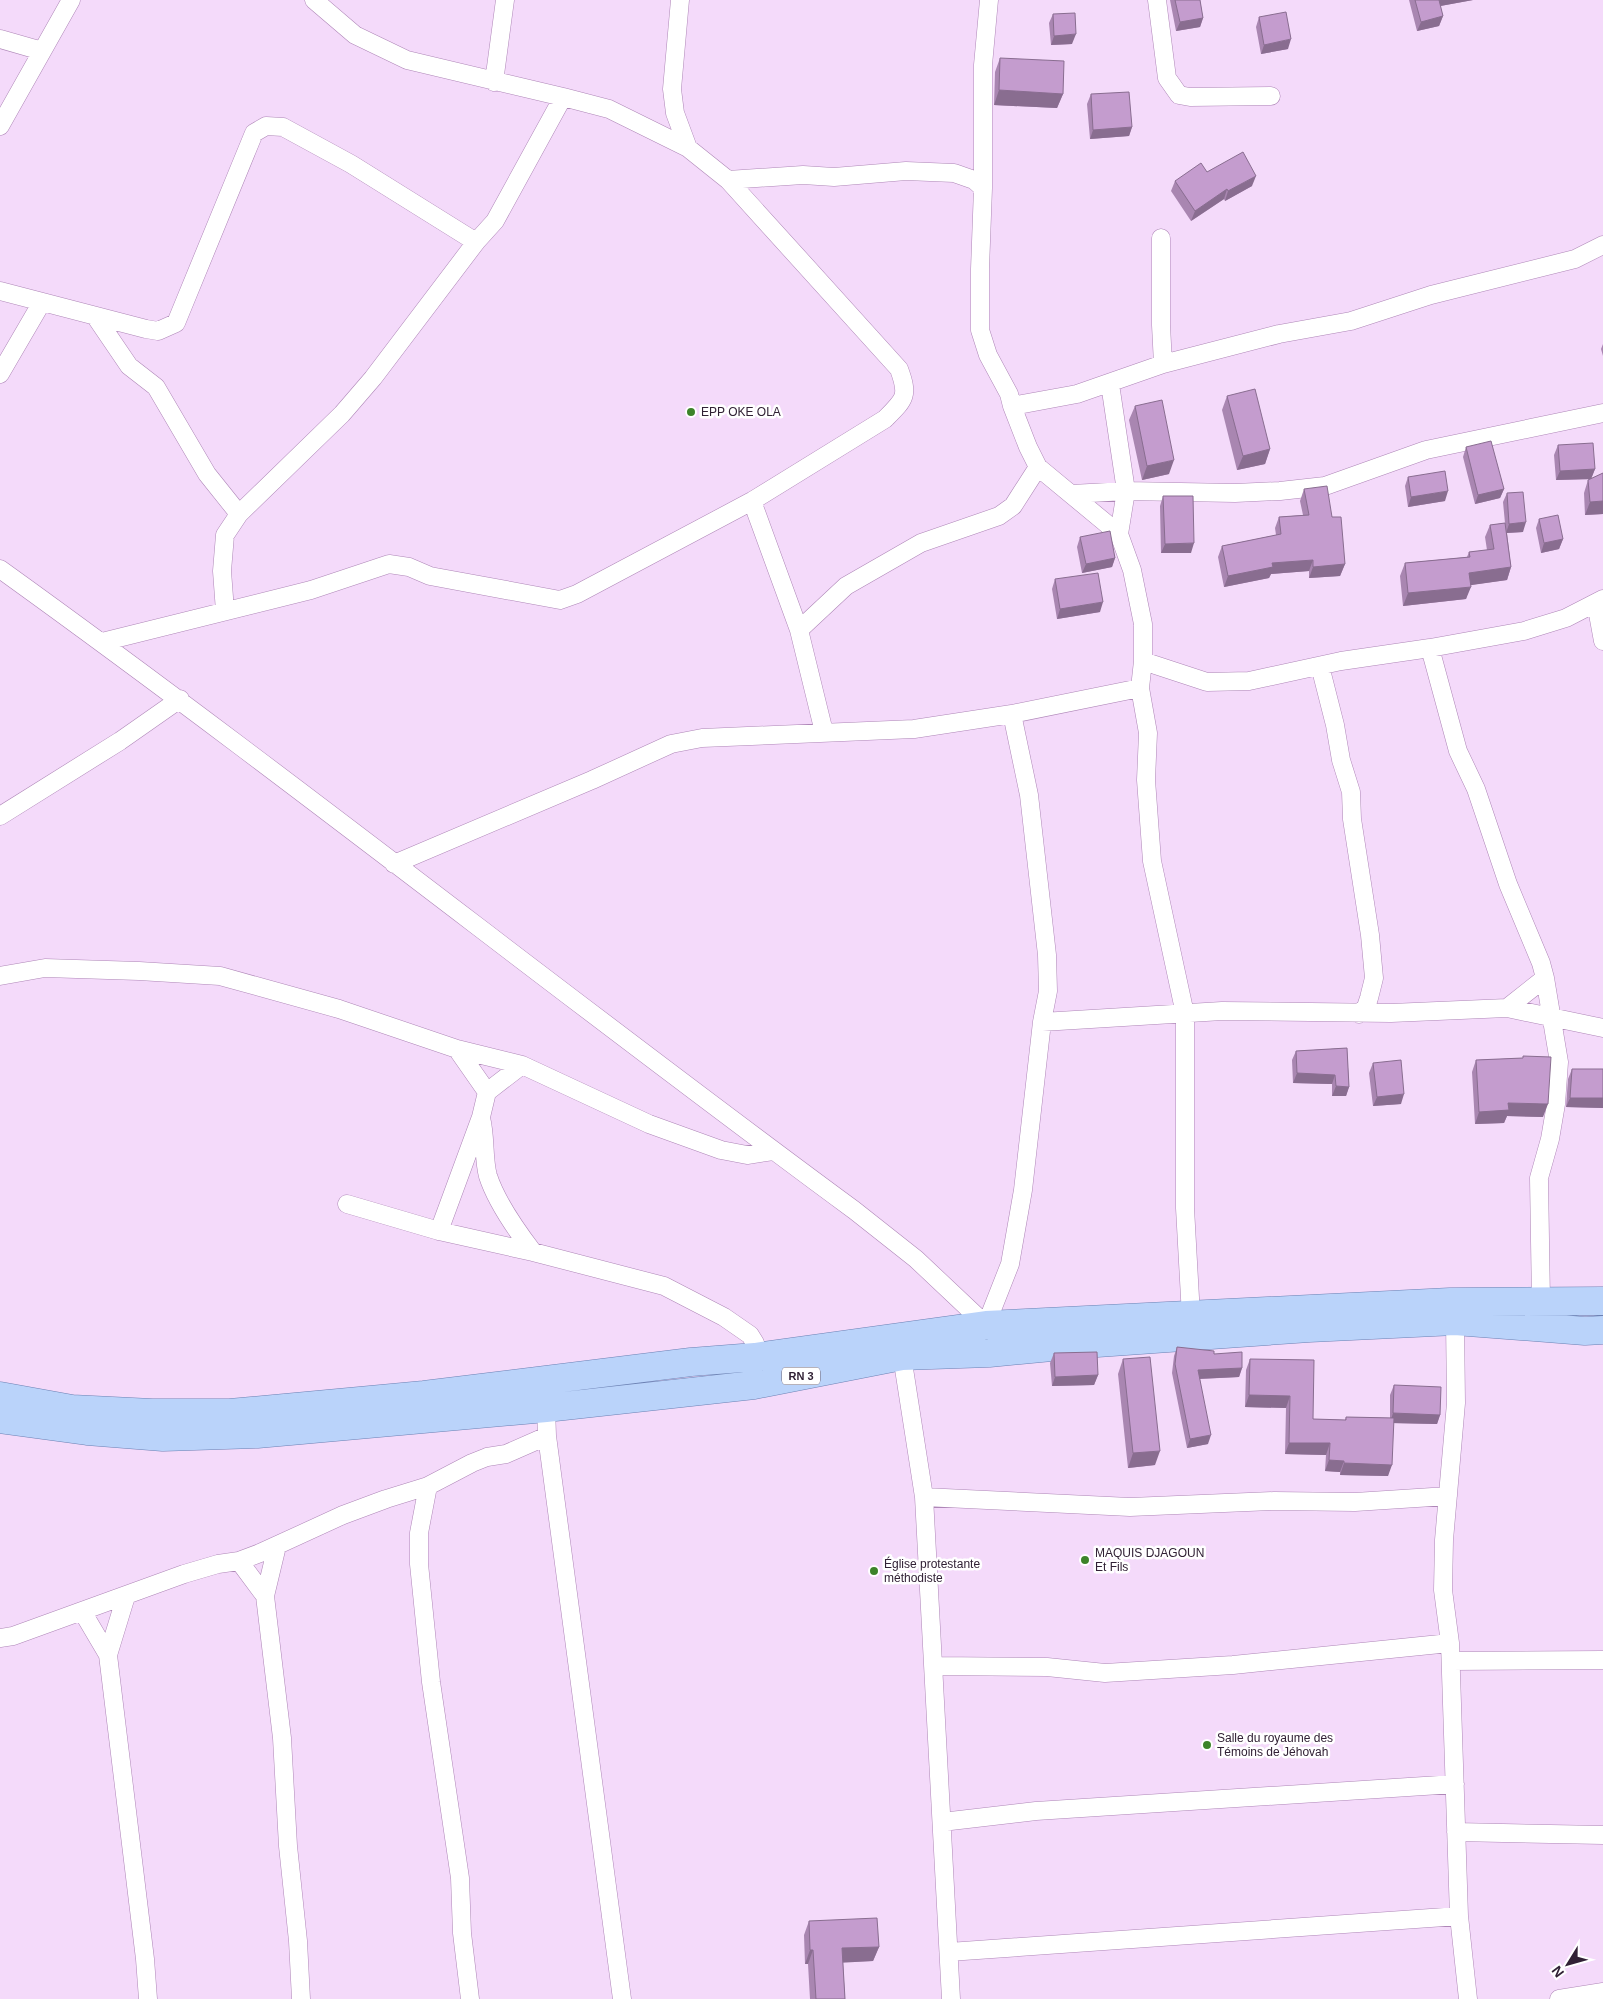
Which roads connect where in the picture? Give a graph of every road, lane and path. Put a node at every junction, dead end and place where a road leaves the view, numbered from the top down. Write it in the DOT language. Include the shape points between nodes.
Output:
graph roads {
  1 [pos="71,0"];
  2 [pos="314,0"];
  3 [pos="506,0"];
  4 [pos="680,0"];
  5 [pos="989,0"];
  6 [pos="1157,0"];
  7 [pos="0,39"];
  8 [pos="42,51"];
  9 [pos="494,82"];
  10 [pos="1271,96"];
  11 [pos="563,97"];
  12 [pos="0,126"];
  13 [pos="688,148"];
  14 [pos="728,180"];
  15 [pos="983,188"];
  16 [pos="1161,238"];
  17 [pos="476,242"];
  18 [pos="1603,245"];
  19 [pos="0,291"];
  20 [pos="42,302"];
  21 [pos="95,316"];
  22 [pos="1163,364"];
  23 [pos="0,374"];
  24 [pos="1110,384"];
  25 [pos="1012,406"];
  26 [pos="1603,413"];
  27 [pos="1038,467"];
  28 [pos="1126,492"];
  29 [pos="1072,494"];
  30 [pos="752,501"];
  31 [pos="239,514"];
  32 [pos="1119,534"];
  33 [pos="0,569"];
  34 [pos="1599,601"];
  35 [pos="224,611"];
  36 [pos="799,630"];
  37 [pos="1603,641"];
  38 [pos="102,642"];
  39 [pos="1430,648"];
  40 [pos="1143,661"];
  41 [pos="1320,666"];
  42 [pos="1140,688"];
  43 [pos="180,699"];
  44 [pos="1012,714"];
  45 [pos="824,732"];
  46 [pos="0,816"];
  47 [pos="394,864"];
  48 [pos="0,976"];
  49 [pos="1545,978"];
  50 [pos="1507,1008"];
  51 [pos="1185,1014"];
  52 [pos="1358,1014"];
  53 [pos="1552,1016"];
  54 [pos="1042,1022"];
  55 [pos="1603,1028"];
  56 [pos="457,1048"];
  57 [pos="522,1065"];
  58 [pos="487,1092"];
  59 [pos="481,1117"];
  60 [pos="773,1151"];
  61 [pos="347,1204"];
  62 [pos="439,1231"];
  63 [pos="533,1252"];
  64 [pos="1603,1301"];
  65 [pos="1541,1302"];
  66 [pos="1191,1316"];
  67 [pos="1455,1321"];
  68 [pos="986,1325"];
  69 [pos="1603,1330"];
  70 [pos="902,1356"];
  71 [pos="754,1357"];
  72 [pos="0,1396"];
  73 [pos="546,1408"];
  74 [pos="0,1419"];
  75 [pos="547,1436"];
  76 [pos="428,1486"];
  77 [pos="924,1496"];
  78 [pos="1448,1496"];
  79 [pos="277,1546"];
  80 [pos="239,1561"];
  81 [pos="126,1596"];
  82 [pos="265,1596"];
  83 [pos="82,1611"];
  84 [pos="0,1638"];
  85 [pos="1450,1642"];
  86 [pos="108,1656"];
  87 [pos="1603,1660"];
  88 [pos="1450,1661"];
  89 [pos="933,1666"];
  90 [pos="1456,1784"];
  91 [pos="942,1822"];
  92 [pos="1456,1832"];
  93 [pos="1603,1835"];
  94 [pos="1459,1916"];
  95 [pos="949,1952"];
  96 [pos="1603,1992"];
  97 [pos="148,1999"];
  98 [pos="301,1999"];
  99 [pos="470,1999"];
  100 [pos="622,1999"];
  101 [pos="951,1999"];
  102 [pos="1468,1999"];
  103 [pos="1559,1999"];
  1 -- 8 [label="street"];
  2 -- 9 [label="street" via="355,35 407,60"];
  3 -- 9 [label="street"];
  4 -- 13 [label="street" via="672,102"];
  5 -- 15 [label="street" via="983,65"];
  6 -- 10 [label="street" via="1167,78 1178,96"];
  7 -- 8 [label="street"];
  8 -- 12 [label="street"];
  9 -- 11 [label="street"];
  11 -- 13 [label="street" via="609,109"];
  11 -- 17 [label="street" via="495,221"];
  13 -- 14 [label="street"];
  14 -- 15 [label="street" via="906,171 954,173 974,180"];
  14 -- 30 [label="street" via="899,369 906,387 901,403 885,419"];
  15 -- 25 [label="street" via="980,330"];
  16 -- 22 [label="street"];
  17 -- 21 [label="street" via="351,164 283,127 266,126 254,133 176,323 158,331"];
  17 -- 31 [label="street" via="342,414"];
  18 -- 22 [label="street" via="1575,259 1431,295 1351,321 1279,334"];
  19 -- 20 [label="street"];
  20 -- 21 [label="street"];
  20 -- 23 [label="street"];
  21 -- 31 [label="street" via="130,366 156,387 207,474"];
  22 -- 24 [label="street"];
  24 -- 25 [label="street" via="1077,394"];
  24 -- 28 [label="street"];
  25 -- 27 [label="street"];
  26 -- 28 [label="street" via="1426,450 1325,486 1280,492"];
  27 -- 29 [label="street"];
  27 -- 36 [label="street" via="1013,506 999,516 921,543 846,586"];
  28 -- 29 [label="street"];
  28 -- 32 [label="street"];
  29 -- 32 [label="street"];
  30 -- 35 [label="street" via="560,600 430,576 409,567 389,564 311,590"];
  30 -- 36 [label="street"];
  31 -- 35 [label="street" via="225,535 222,571"];
  32 -- 40 [label="street" via="1132,570 1143,624"];
  33 -- 38 [label="street"];
  34 -- 37 [label="street"];
  34 -- 39 [label="street" via="1566,618 1524,631"];
  35 -- 38 [label="street"];
  36 -- 45 [label="street"];
  38 -- 43 [label="street"];
  39 -- 41 [label="street"];
  39 -- 49 [label="street" via="1458,751 1476,789 1508,884"];
  40 -- 41 [label="street" via="1207,682 1222,683 1249,681"];
  40 -- 42 [label="street"];
  41 -- 52 [label="street" via="1351,792 1352,819 1370,935 1374,978 1366,1007"];
  42 -- 44 [label="street"];
  42 -- 51 [label="street" via="1148,733 1146,780 1152,861"];
  43 -- 46 [label="street" via="120,741"];
  43 -- 47 [label="street"];
  44 -- 45 [label="street" via="914,728"];
  44 -- 54 [label="street" via="1029,795 1047,955 1048,991"];
  45 -- 47 [label="street" via="702,738 671,744"];
  47 -- 60 [label="street"];
  48 -- 56 [label="street" via="45,968 220,976 339,1009"];
  49 -- 50 [label="street"];
  49 -- 53 [label="street"];
  50 -- 52 [label="street"];
  50 -- 53 [label="street"];
  51 -- 52 [label="street" via="1222,1011"];
  51 -- 54 [label="street"];
  51 -- 66 [label="street" via="1185,1208"];
  53 -- 55 [label="street"];
  53 -- 65 [label="street" via="1559,1062 1550,1139 1539,1178"];
  54 -- 68 [label="street" via="1023,1190 1010,1264"];
  56 -- 57 [label="street"];
  56 -- 58 [label="street"];
  57 -- 58 [label="street"];
  57 -- 60 [label="street" via="650,1124 721,1150 747,1155"];
  58 -- 59 [label="street"];
  59 -- 62 [label="street"];
  59 -- 63 [label="street" via="488,1174 520,1235"];
  60 -- 68 [label="street" via="916,1260"];
  61 -- 62 [label="street"];
  62 -- 63 [label="street"];
  63 -- 71 [label="street" via="664,1286 724,1317 750,1335 755,1343"];
  64 -- 65 [label="main road, RN 3"];
  65 -- 66 [label="main road, RN 3" via="1450,1302"];
  66 -- 68 [label="main road, RN 3"];
  67 -- 69 [label="main road, RN 3"];
  67 -- 70 [label="main road, RN 3" via="1309,1328 989,1353"];
  67 -- 78 [label="street" via="1456,1403"];
  68 -- 71 [label="main road, RN 3"];
  70 -- 73 [label="main road, RN 3" via="754,1385"];
  70 -- 77 [label="street"];
  71 -- 72 [label="main road, RN 3" via="424,1395 230,1413 72,1409"];
  73 -- 74 [label="main road, RN 3" via="257,1434 163,1437"];
  73 -- 75 [label="street"];
  75 -- 76 [label="street" via="506,1454 487,1457"];
  75 -- 100 [label="street"];
  76 -- 79 [label="street" via="343,1515"];
  76 -- 99 [label="street" via="419,1533 419,1564 431,1682 460,1878 462,1933"];
  77 -- 78 [label="street" via="1130,1507 1364,1502"];
  77 -- 89 [label="street"];
  78 -- 85 [label="street" via="1442,1590"];
  79 -- 80 [label="street"];
  79 -- 82 [label="street"];
  80 -- 81 [label="street" via="218,1564"];
  80 -- 82 [label="street"];
  81 -- 83 [label="street"];
  81 -- 86 [label="street"];
  82 -- 98 [label="street" via="282,1738"];
  83 -- 84 [label="street"];
  83 -- 86 [label="street"];
  85 -- 88 [label="street"];
  85 -- 89 [label="street" via="1233,1666 1105,1673 1047,1667"];
  86 -- 97 [label="street"];
  87 -- 88 [label="street"];
  88 -- 90 [label="street"];
  89 -- 91 [label="street"];
  90 -- 91 [label="street" via="1036,1811"];
  90 -- 92 [label="street"];
  91 -- 95 [label="street"];
  92 -- 93 [label="street"];
  92 -- 94 [label="street"];
  94 -- 95 [label="street"];
  94 -- 102 [label="street"];
  95 -- 101 [label="street"];
  96 -- 103 [label="street"];
}
